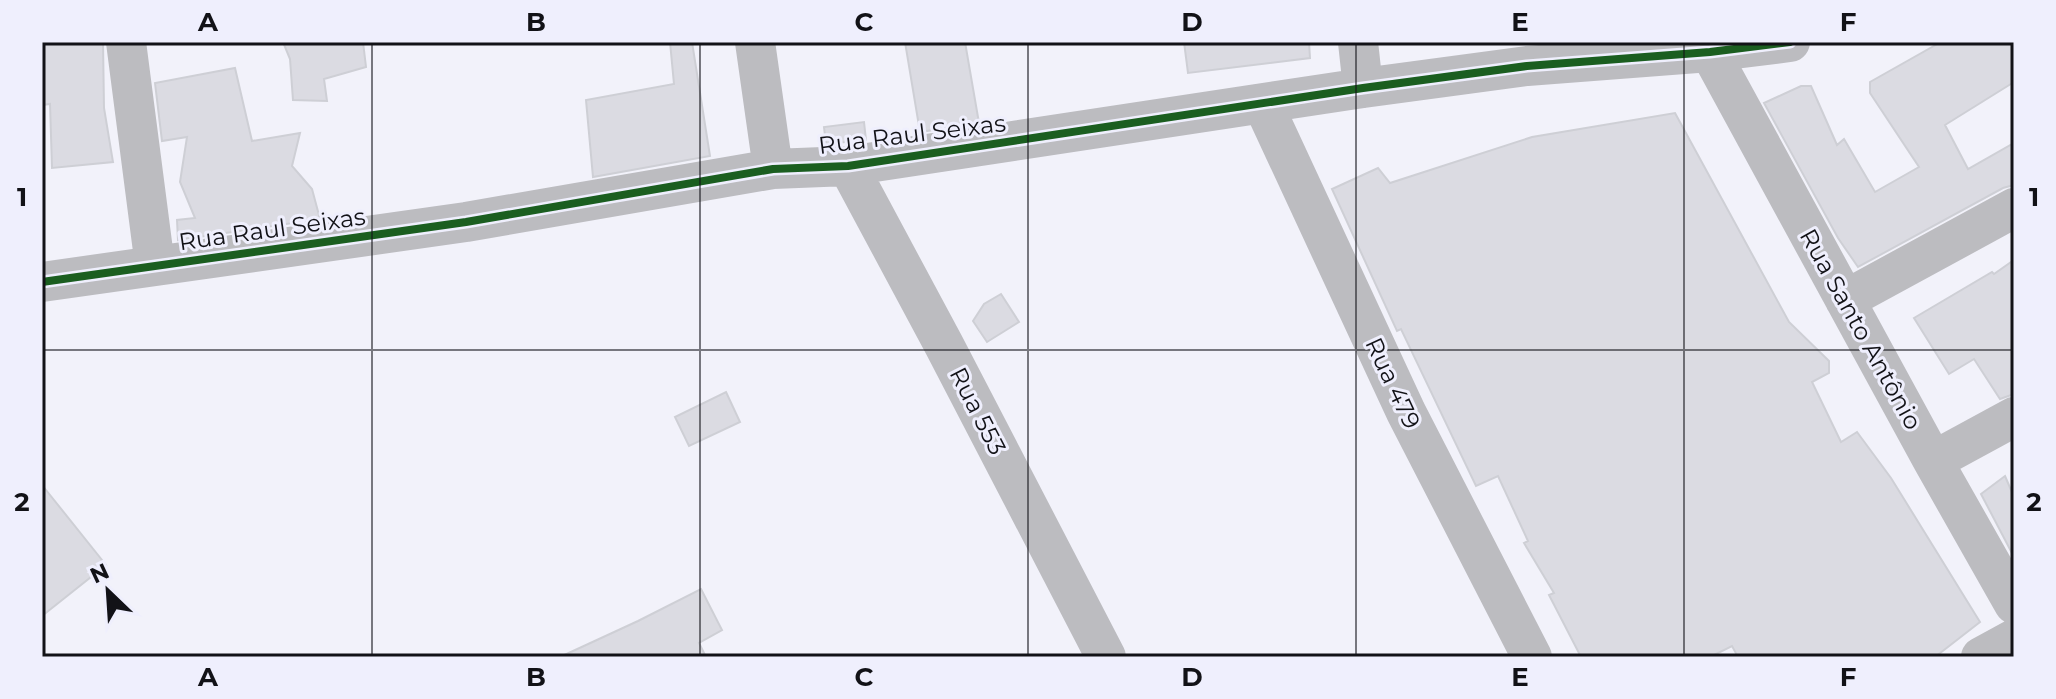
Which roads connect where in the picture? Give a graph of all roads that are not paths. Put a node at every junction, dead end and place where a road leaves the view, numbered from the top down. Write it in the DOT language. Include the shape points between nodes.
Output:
graph roads {
  1 [pos="126,42"];
  2 [pos="755,42"];
  3 [pos="1358,42"];
  4 [pos="1790,42"];
  5 [pos="1710,52"];
  6 [pos="1363,88"];
  7 [pos="1263,104"];
  8 [pos="848,166"];
  9 [pos="773,169"];
  10 [pos="2014,208"];
  11 [pos="155,266"];
  12 [pos="42,282"];
  13 [pos="1845,300"];
  14 [pos="2014,417"];
  15 [pos="1933,461"];
  16 [pos="2014,604"];
  17 [pos="2014,639"];
  18 [pos="1106,657"];
  19 [pos="1532,657"];
  20 [pos="1981,657"];
  1 -- 11 [label="street"];
  2 -- 9 [label="street"];
  3 -- 6 [label="street"];
  4 -- 5 [label="street, Rua Raul Seixas"];
  5 -- 6 [label="street, Rua Raul Seixas" via="1527,66"];
  5 -- 13 [label="street, Rua Santo Antônio"];
  6 -- 7 [label="street, Rua Raul Seixas"];
  7 -- 8 [label="street, Rua Raul Seixas"];
  7 -- 19 [label="street, Rua 479" via="1406,412"];
  8 -- 9 [label="street, Rua Raul Seixas"];
  8 -- 18 [label="street, Rua 553"];
  9 -- 11 [label="street, Rua Raul Seixas" via="466,222"];
  10 -- 13 [label="street"];
  11 -- 12 [label="street, Rua Raul Seixas"];
  13 -- 15 [label="street, Rua Santo Antônio"];
  14 -- 15 [label="street"];
  15 -- 16 [label="street, Rua Santo Antônio"];
  17 -- 20 [label="street"];
}
